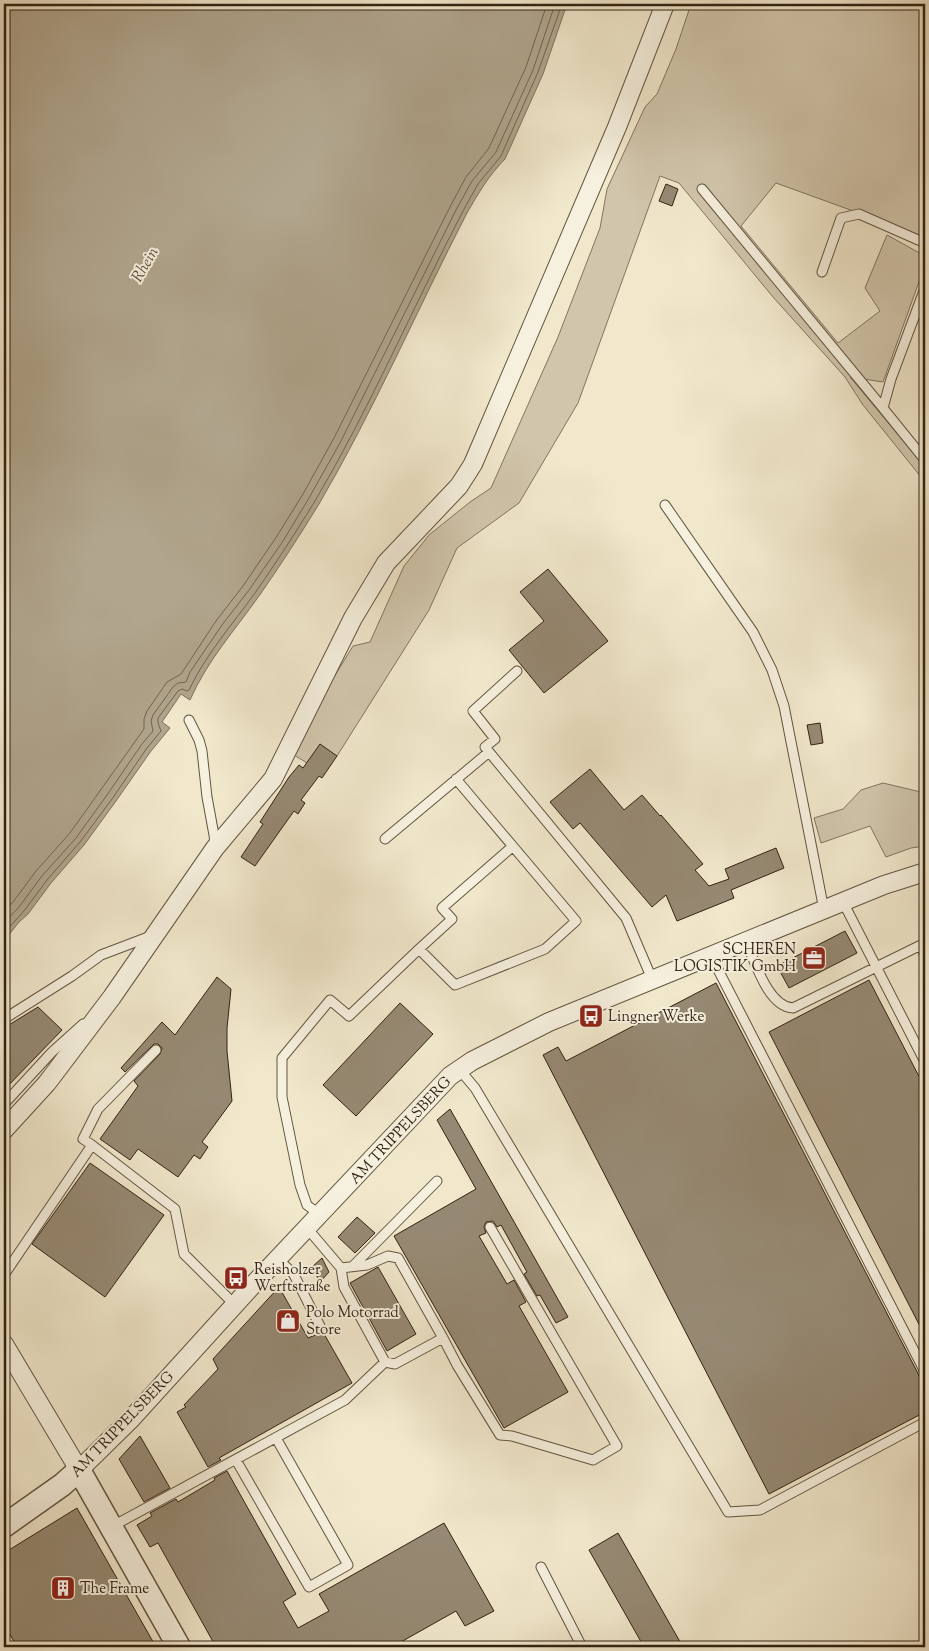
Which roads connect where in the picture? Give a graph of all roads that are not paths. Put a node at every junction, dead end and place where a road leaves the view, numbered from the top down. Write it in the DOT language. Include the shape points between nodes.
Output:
graph roads {
  1 [pos="665,4"];
  2 [pos="702,189"];
  3 [pos="925,243"];
  4 [pos="822,272"];
  5 [pos="925,288"];
  6 [pos="882,408"];
  7 [pos="925,460"];
  8 [pos="665,505"];
  9 [pos="518,671"];
  10 [pos="189,720"];
  11 [pos="489,752"];
  12 [pos="456,779"];
  13 [pos="385,839"];
  14 [pos="512,847"];
  15 [pos="215,848"];
  16 [pos="925,872"];
  17 [pos="843,902"];
  18 [pos="824,910"];
  19 [pos="154,935"];
  20 [pos="746,942"];
  21 [pos="419,949"];
  22 [pos="711,956"];
  23 [pos="925,956"];
  24 [pos="876,967"];
  25 [pos="652,979"];
  26 [pos="112,997"];
  27 [pos="4,1019"];
  28 [pos="156,1050"];
  29 [pos="925,1062"];
  30 [pos="460,1069"];
  31 [pos="4,1104"];
  32 [pos="4,1130"];
  33 [pos="92,1145"];
  34 [pos="437,1181"];
  35 [pos="320,1215"];
  36 [pos="490,1227"];
  37 [pos="307,1228"];
  38 [pos="277,1259"];
  39 [pos="353,1266"];
  40 [pos="340,1268"];
  41 [pos="6,1272"];
  42 [pos="234,1304"];
  43 [pos="320,1326"];
  44 [pos="443,1338"];
  45 [pos="4,1344"];
  46 [pos="385,1362"];
  47 [pos="925,1372"];
  48 [pos="925,1422"];
  49 [pos="276,1438"];
  50 [pos="236,1460"];
  51 [pos="79,1470"];
  52 [pos="4,1526"];
  53 [pos="111,1527"];
  54 [pos="541,1567"];
  55 [pos="179,1647"];
  56 [pos="582,1647"];
  1 -- 15 [label="street" via="617,126 473,464 459,486 386,563 353,618 273,779"];
  2 -- 6 [label="lane"];
  3 -- 4 [label="lane" via="859,214 841,218"];
  5 -- 6 [label="lane"];
  6 -- 7 [label="lane"];
  8 -- 18 [label="lane" via="754,632 772,670 784,706"];
  9 -- 11 [label="lane" via="474,711 495,739 485,747"];
  10 -- 15 [label="lane" via="202,751"];
  11 -- 12 [label="lane"];
  11 -- 25 [label="lane" via="626,918"];
  12 -- 13 [label="lane"];
  12 -- 14 [label="lane"];
  14 -- 21 [label="lane" via="442,908 452,919"];
  14 -- 21 [label="lane" via="576,921 545,949 455,985"];
  15 -- 19 [label="street"];
  16 -- 17 [label="street, AM TRIPPELSBERG"];
  17 -- 18 [label="street, AM TRIPPELSBERG"];
  17 -- 24 [label="lane"];
  18 -- 20 [label="street, AM TRIPPELSBERG"];
  19 -- 26 [label="street"];
  19 -- 27 [label="lane" via="101,955"];
  20 -- 22 [label="street, AM TRIPPELSBERG"];
  20 -- 24 [label="lane" via="774,999 789,1008"];
  21 -- 35 [label="lane" via="349,1016 330,1000 282,1058 282,1097 300,1185 307,1204"];
  22 -- 25 [label="street, AM TRIPPELSBERG"];
  22 -- 47 [label="lane"];
  23 -- 24 [label="lane" via="921,945"];
  24 -- 29 [label="lane"];
  25 -- 30 [label="street, AM TRIPPELSBERG" via="549,1022"];
  26 -- 31 [label="lane" via="52,1052"];
  26 -- 32 [label="street" via="47,1083"];
  28 -- 33 [label="lane" via="98,1109 83,1139"];
  30 -- 35 [label="street, AM TRIPPELSBERG"];
  30 -- 48 [label="lane" via="475,1088 728,1512 760,1510"];
  33 -- 41 [label="lane"];
  33 -- 42 [label="lane" via="175,1209 184,1254"];
  34 -- 39 [label="lane"];
  35 -- 37 [label="street, AM TRIPPELSBERG"];
  36 -- 44 [label="lane" via="616,1446 593,1460 500,1435"];
  37 -- 38 [label="street, AM TRIPPELSBERG"];
  37 -- 40 [label="lane"];
  38 -- 42 [label="street, AM TRIPPELSBERG"];
  38 -- 43 [label="lane" via="293,1273"];
  39 -- 40 [label="lane"];
  39 -- 44 [label="lane" via="367,1265 388,1256 398,1258"];
  40 -- 46 [label="lane" via="344,1287"];
  42 -- 51 [label="street, AM TRIPPELSBERG" via="132,1418"];
  44 -- 46 [label="lane" via="395,1364"];
  45 -- 51 [label="street"];
  46 -- 49 [label="lane" via="346,1400"];
  49 -- 50 [label="lane"];
  49 -- 50 [label="lane" via="348,1566 309,1587"];
  50 -- 53 [label="lane"];
  51 -- 52 [label="street, AM TRIPPELSBERG"];
  51 -- 53 [label="street"];
  53 -- 55 [label="street"];
  54 -- 56 [label="lane"];
}
